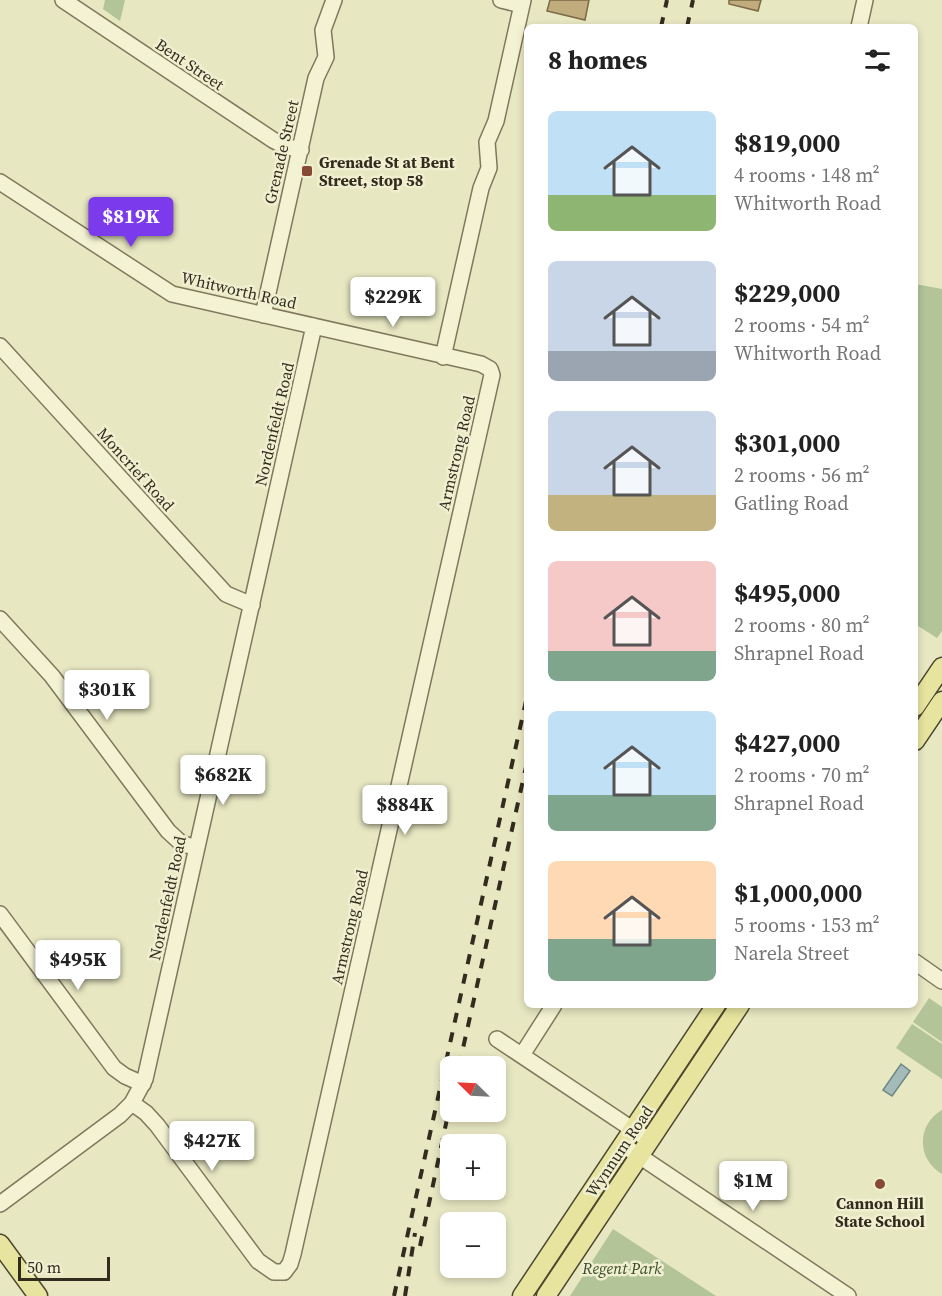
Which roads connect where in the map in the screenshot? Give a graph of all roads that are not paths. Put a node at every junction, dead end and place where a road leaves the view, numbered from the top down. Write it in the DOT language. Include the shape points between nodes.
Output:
graph roads {
  1 [pos="63,0"];
  2 [pos="334,0"];
  3 [pos="501,0"];
  4 [pos="865,0"];
  5 [pos="523,2"];
  6 [pos="860,24"];
  7 [pos="301,150"];
  8 [pos="0,182"];
  9 [pos="263,315"];
  10 [pos="314,326"];
  11 [pos="0,346"];
  12 [pos="442,357"];
  13 [pos="492,375"];
  14 [pos="252,604"];
  15 [pos="0,619"];
  16 [pos="942,667"];
  17 [pos="942,701"];
  18 [pos="918,703"];
  19 [pos="918,737"];
  20 [pos="196,848"];
  21 [pos="0,914"];
  22 [pos="918,964"];
  23 [pos="942,981"];
  24 [pos="552,1008"];
  25 [pos="715,1008"];
  26 [pos="738,1008"];
  27 [pos="497,1039"];
  28 [pos="522,1055"];
  29 [pos="143,1084"];
  30 [pos="132,1103"];
  31 [pos="628,1138"];
  32 [pos="650,1141"];
  33 [pos="640,1156"];
  34 [pos="0,1204"];
  35 [pos="0,1244"];
  36 [pos="38,1296"];
  37 [pos="522,1296"];
  38 [pos="546,1296"];
  39 [pos="848,1296"];
  1 -- 7 [label="street, Bent Street" via="273,140"];
  2 -- 7 [label="street, Grenade Street" via="323,30 326,57 316,78"];
  3 -- 5 [label="street"];
  4 -- 6 [label="street"];
  5 -- 12 [label="street" via="496,121 487,142 489,168"];
  7 -- 9 [label="street, Grenade Street"];
  8 -- 9 [label="street, Whitworth Road" via="167,291"];
  9 -- 10 [label="street, Whitworth Road"];
  10 -- 12 [label="street, Whitworth Road"];
  10 -- 14 [label="street, Nordenfeldt Road"];
  11 -- 14 [label="street, Moncrief Road" via="226,594"];
  12 -- 13 [label="street, Whitworth Road" via="484,365"];
  13 -- 30 [label="street, Armstrong Road" via="288,1268 282,1273 258,1261 157,1125"];
  14 -- 20 [label="street, Nordenfeldt Road"];
  15 -- 20 [label="street" via="52,676 168,831"];
  16 -- 18 [label="main road"];
  17 -- 19 [label="main road"];
  20 -- 29 [label="street, Nordenfeldt Road"];
  21 -- 29 [label="street" via="114,1068"];
  22 -- 23 [label="street"];
  24 -- 28 [label="street"];
  25 -- 31 [label="main road, Wynnum Road"];
  26 -- 32 [label="main road, Wynnum Road"];
  27 -- 28 [label="street"];
  28 -- 31 [label="street"];
  29 -- 30 [label="street, Nordenfeldt Road"];
  30 -- 34 [label="street, Nordenfeldt Road"];
  31 -- 32 [label="street"];
  31 -- 33 [label="street"];
  31 -- 37 [label="main road, Wynnum Road"];
  32 -- 33 [label="main road, Wynnum Road"];
  33 -- 38 [label="main road, Wynnum Road"];
  33 -- 39 [label="street"];
  35 -- 36 [label="main road"];
}
